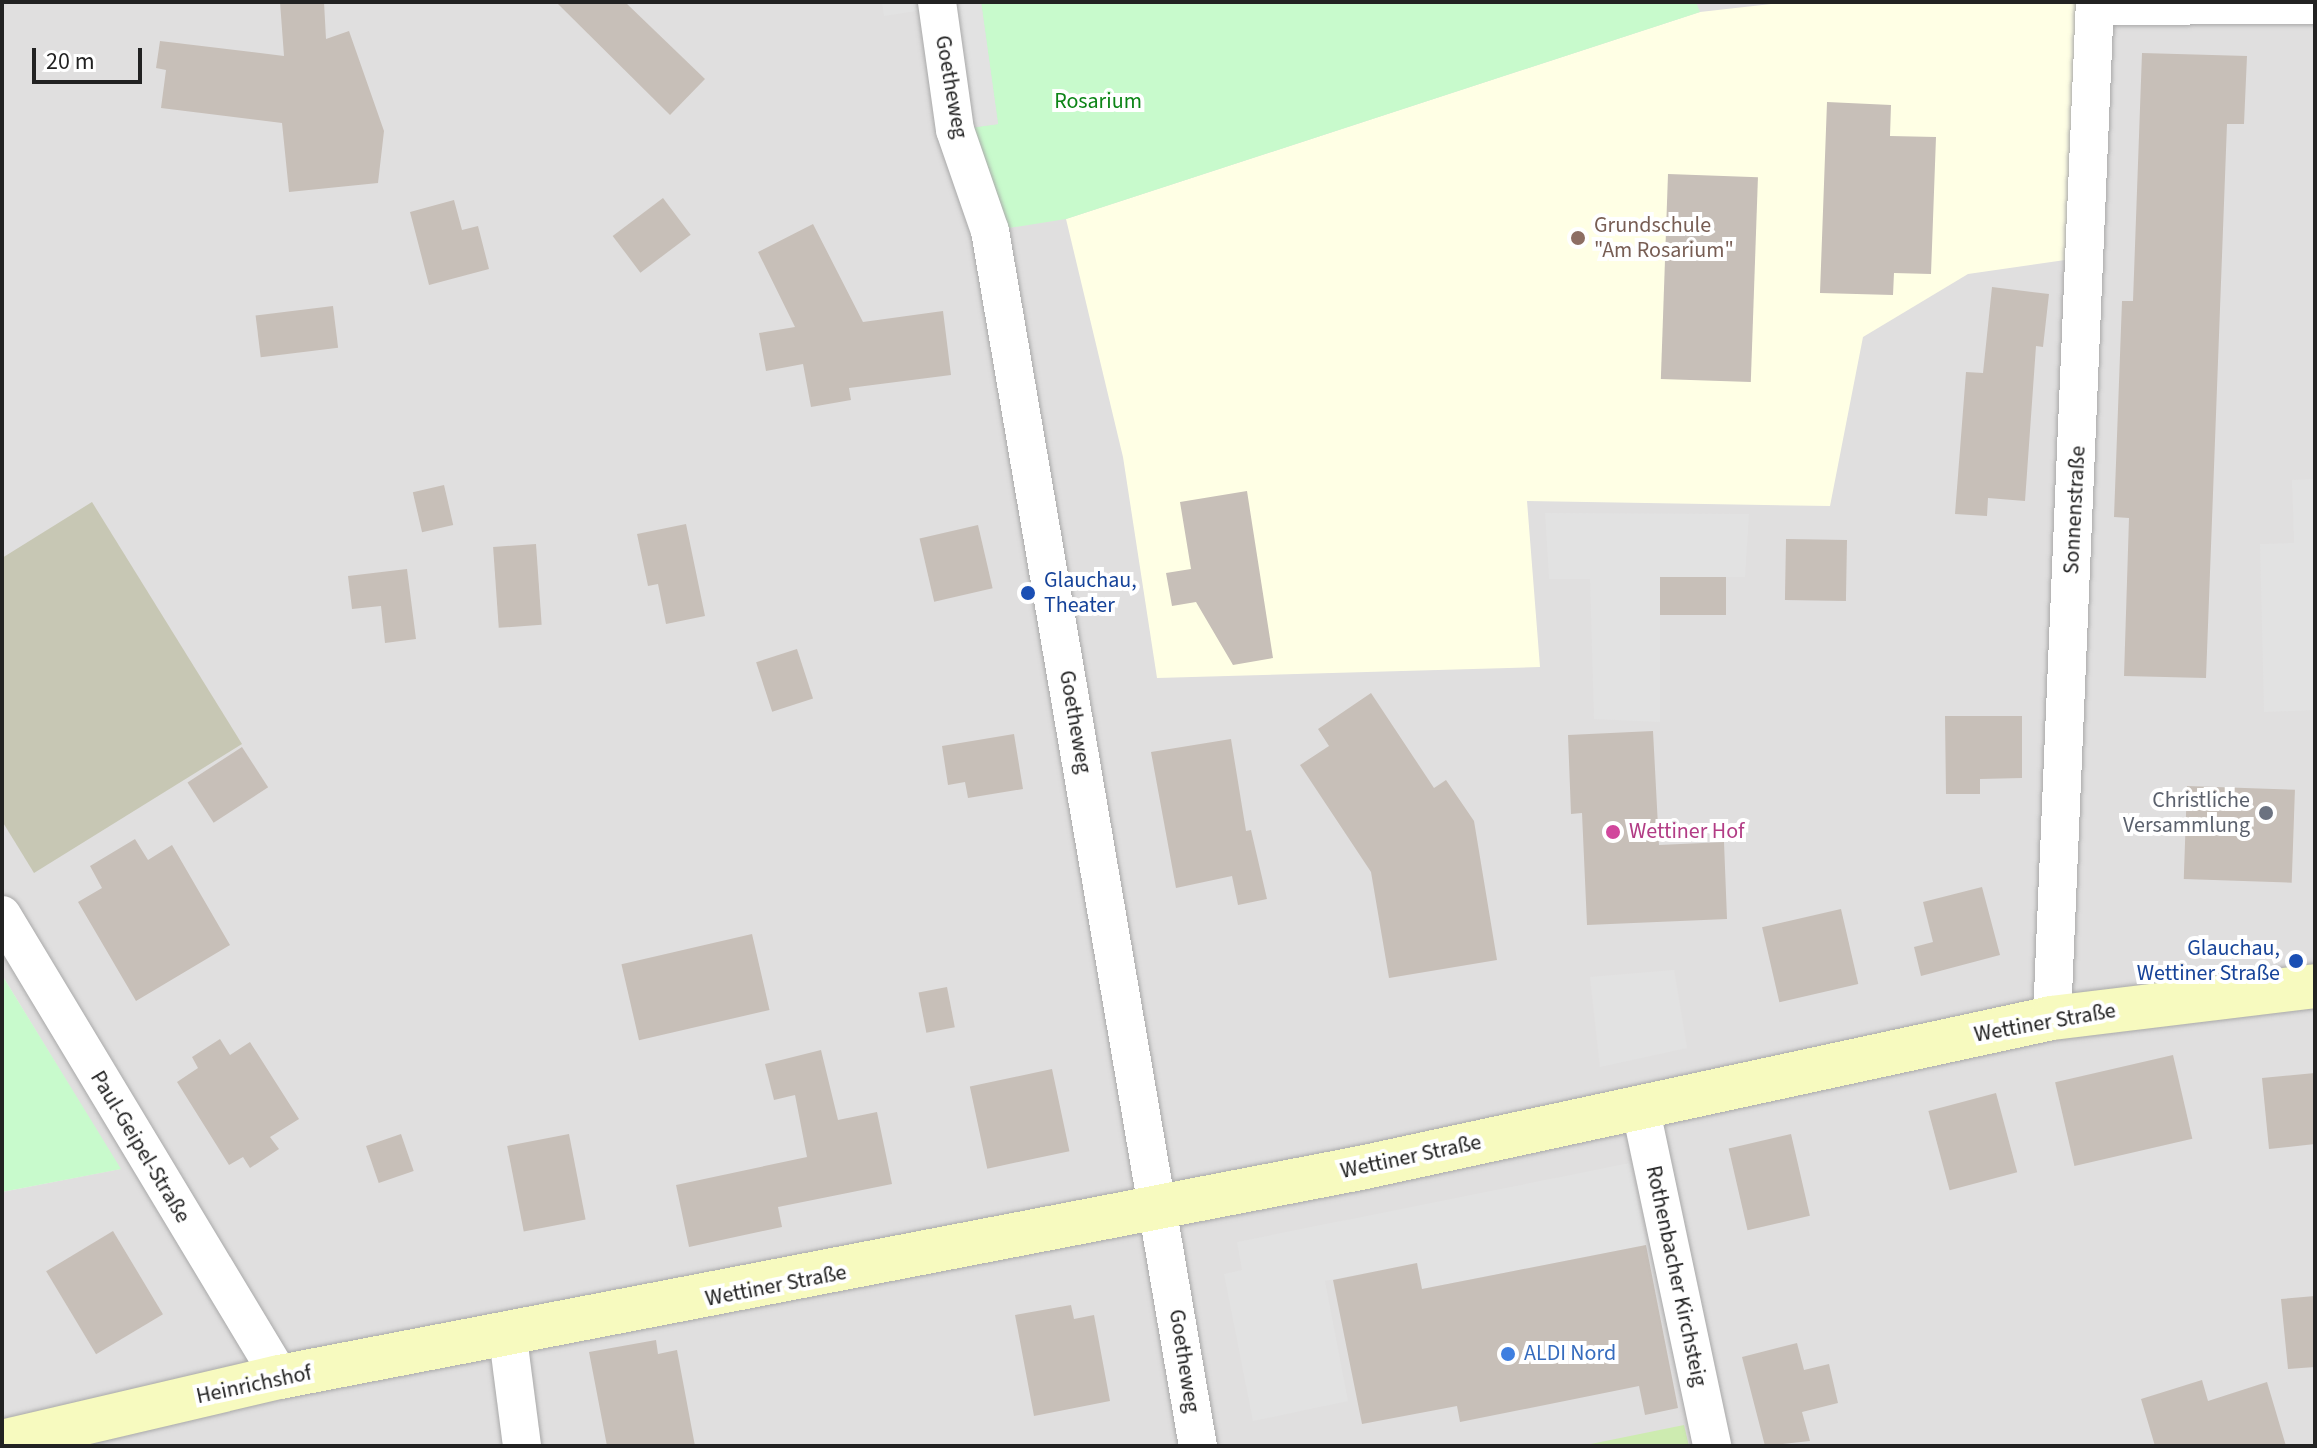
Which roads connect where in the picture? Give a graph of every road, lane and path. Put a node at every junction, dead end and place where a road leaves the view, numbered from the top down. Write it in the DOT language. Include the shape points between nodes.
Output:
graph roads {
  1 [pos="937,2"];
  2 [pos="2095,4"];
  3 [pos="2315,5"];
  4 [pos="2,915"];
  5 [pos="2315,986"];
  6 [pos="2052,1018"];
  7 [pos="1640,1106"];
  8 [pos="1159,1209"];
  9 [pos="508,1338"];
  10 [pos="280,1377"];
  11 [pos="2,1442"];
  12 [pos="522,1446"];
  13 [pos="1198,1446"];
  14 [pos="1712,1446"];
  1 -- 8 [label="street, Goetheweg" via="955,130 990,231"];
  2 -- 3 [label="street"];
  2 -- 6 [label="street, Sonnenstraße"];
  4 -- 10 [label="street, Paul-Geipel-Straße"];
  5 -- 6 [label="street, Wettiner Straße"];
  6 -- 7 [label="street, Wettiner Straße"];
  7 -- 8 [label="street, Wettiner Straße"];
  7 -- 14 [label="street, Rothenbacher Kirchsteig"];
  8 -- 9 [label="street, Wettiner Straße"];
  8 -- 13 [label="street, Goetheweg"];
  9 -- 10 [label="street, Heinrichshof"];
  9 -- 12 [label="street"];
  10 -- 11 [label="street, Heinrichshof"];
}
